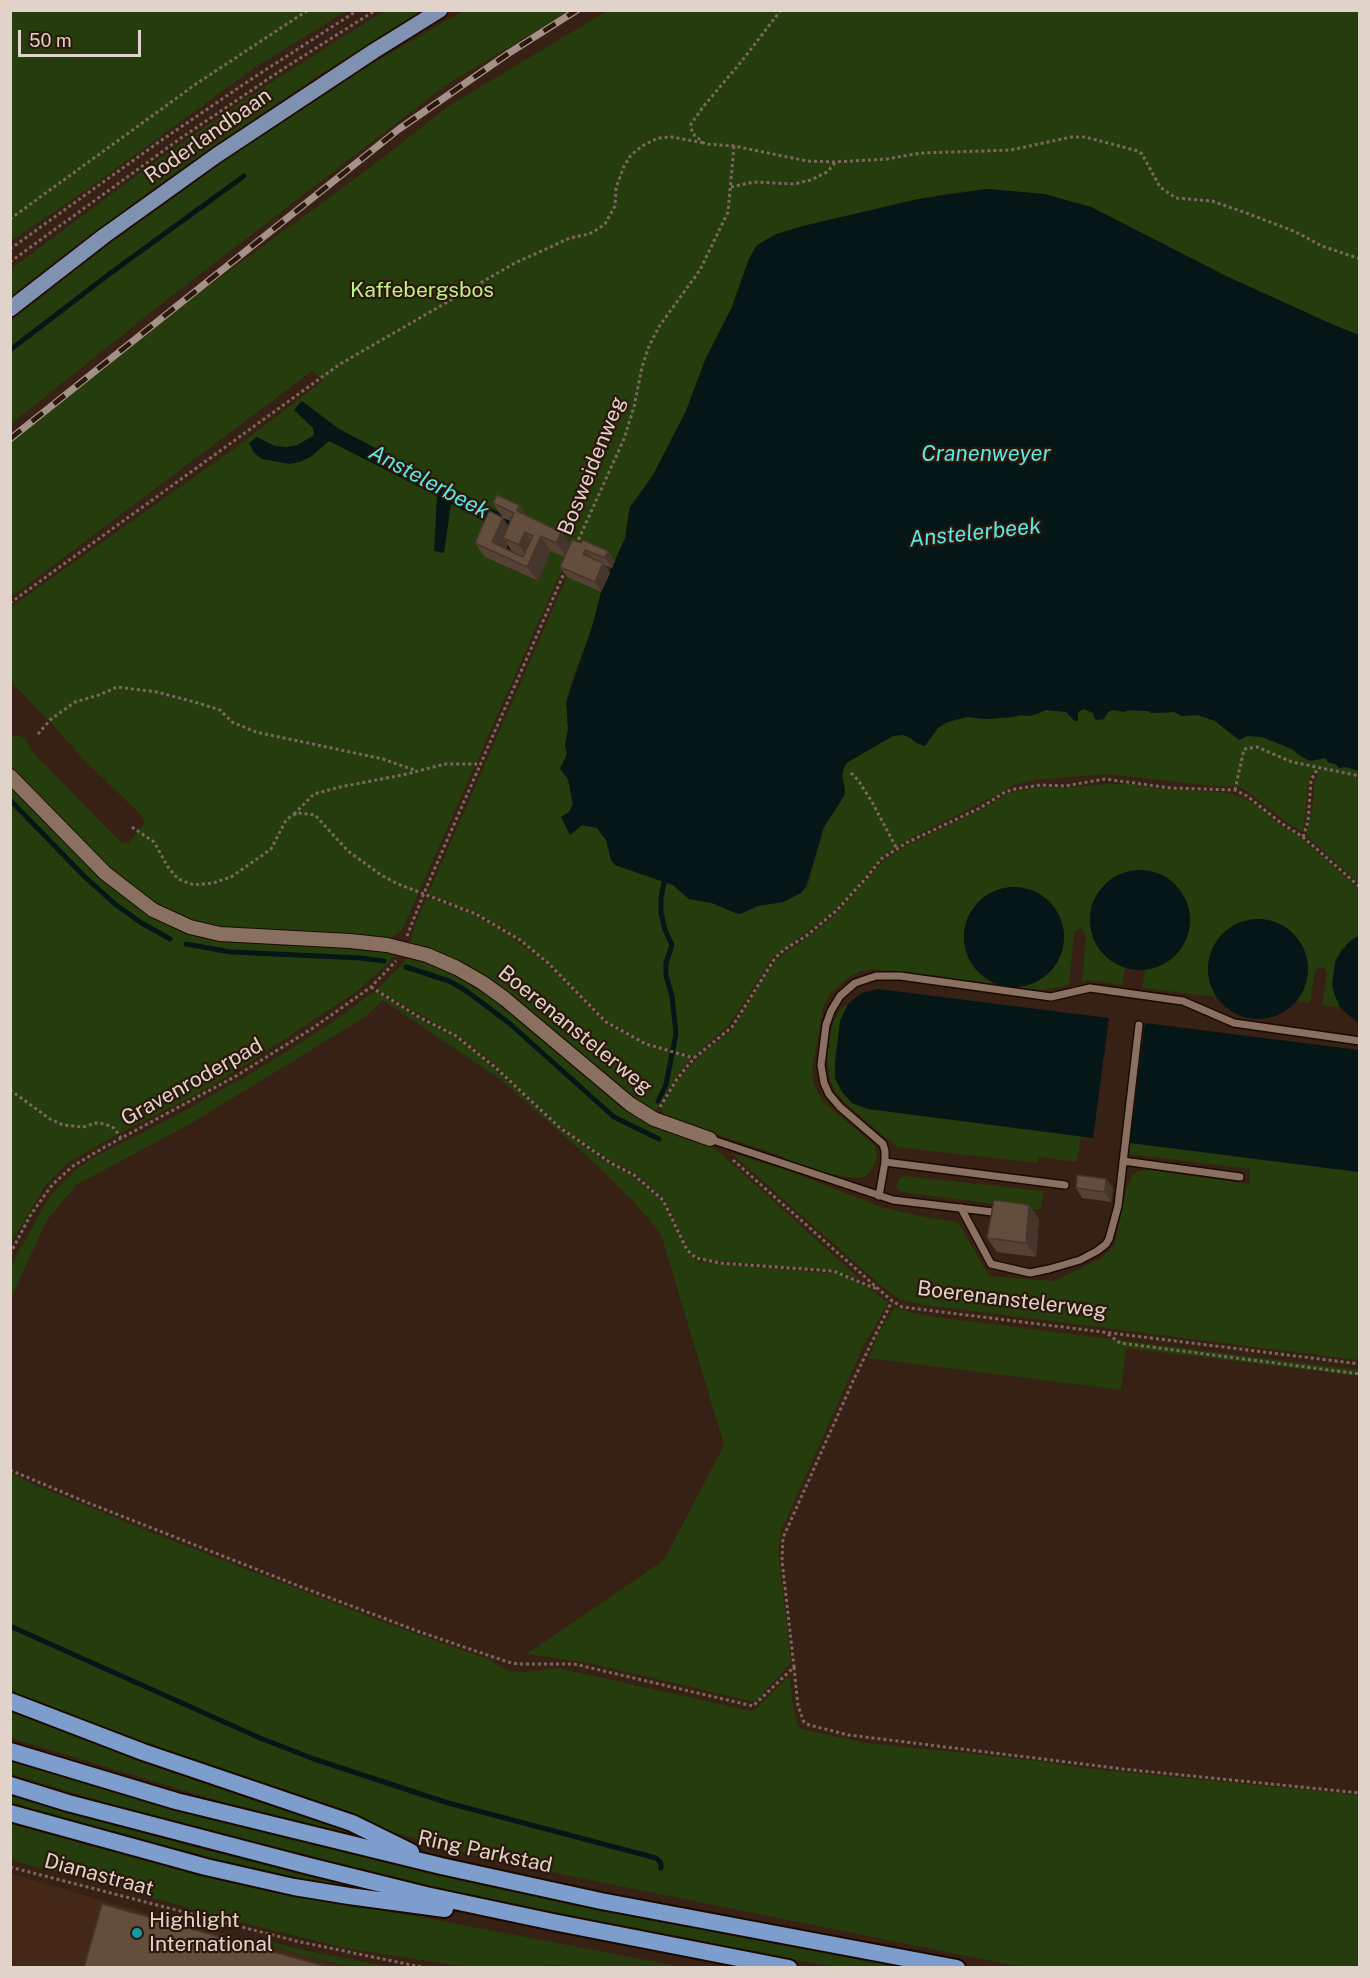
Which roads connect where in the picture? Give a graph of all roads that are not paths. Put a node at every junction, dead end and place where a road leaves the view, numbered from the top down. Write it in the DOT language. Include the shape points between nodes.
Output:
graph roads {
  1 [pos="440,10"];
  2 [pos="10,309"];
  3 [pos="10,776"];
  4 [pos="1139,1025"];
  5 [pos="1359,1041"];
  6 [pos="710,1138"];
  7 [pos="1122,1161"];
  8 [pos="885,1162"];
  9 [pos="1240,1177"];
  10 [pos="1065,1185"];
  11 [pos="879,1196"];
  12 [pos="961,1208"];
  13 [pos="993,1212"];
  14 [pos="10,1701"];
  15 [pos="10,1751"];
  16 [pos="10,1785"];
  17 [pos="10,1813"];
  18 [pos="441,1866"];
  19 [pos="553,1922"];
  20 [pos="789,1968"];
  21 [pos="957,1968"];
  1 -- 2 [label="main road, Roderlandbaan" via="198,168"];
  3 -- 6 [label="street, Boerenanstelerweg" via="105,873 174,921 220,934 350,941 427,955 457,968 505,999 630,1104 654,1119"];
  4 -- 7 [label="lane"];
  5 -- 8 [label="lane" via="1234,1023 1183,1001 1113,991 1090,988 1051,997 876,976 855,983 840,996 826,1025 821,1065 829,1094 883,1144"];
  6 -- 11 [label="lane"];
  7 -- 9 [label="lane"];
  7 -- 12 [label="lane" via="1118,1206 1109,1239 1080,1260 1029,1273 991,1264"];
  8 -- 10 [label="lane"];
  8 -- 11 [label="lane"];
  11 -- 12 [label="lane"];
  12 -- 13 [label="lane"];
  14 -- 18 [label="highway" via="143,1752 352,1823"];
  15 -- 18 [label="highway, Ring Parkstad" via="176,1801"];
  16 -- 19 [label="highway" via="309,1866"];
  17 -- 19 [label="highway" via="294,1887"];
  18 -- 21 [label="highway, Ring Parkstad" via="602,1901"];
  19 -- 20 [label="highway"];
}
